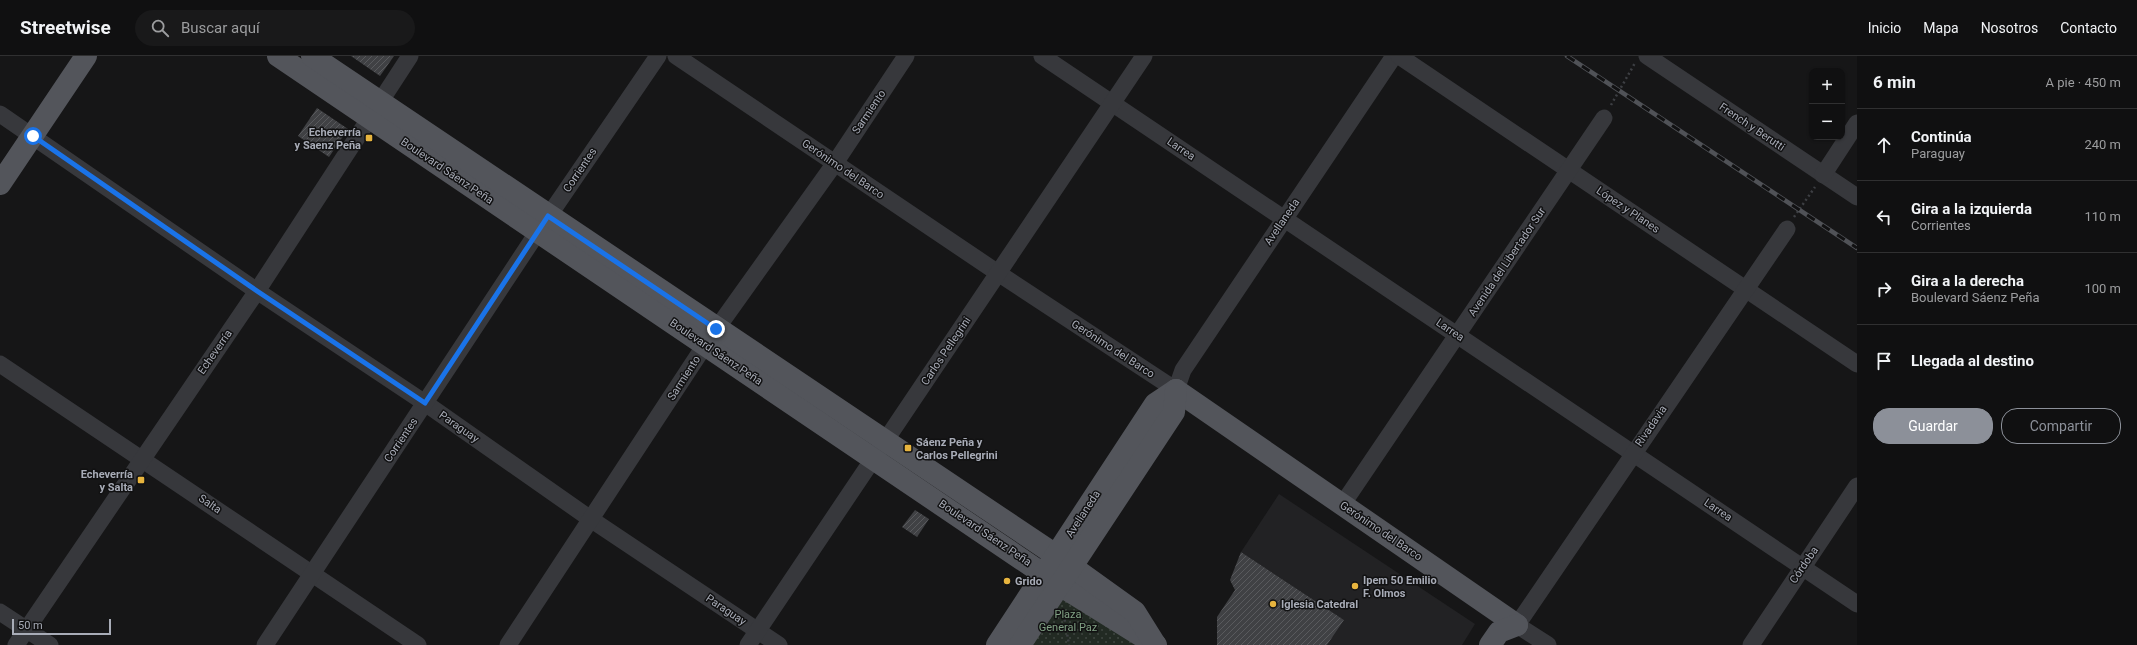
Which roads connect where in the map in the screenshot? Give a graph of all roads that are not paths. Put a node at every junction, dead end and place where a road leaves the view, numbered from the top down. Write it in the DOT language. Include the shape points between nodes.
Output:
graph roads {
  1 [pos="86,56"];
  2 [pos="278,56"];
  3 [pos="312,56"];
  4 [pos="410,56"];
  5 [pos="658,56"];
  6 [pos="676,56"];
  7 [pos="906,56"];
  8 [pos="1042,56"];
  9 [pos="1144,56"];
  10 [pos="1394,56"];
  11 [pos="1399,56"];
  12 [pos="1642,59"];
  13 [pos="1112,103"];
  14 [pos="375,110"];
  15 [pos="0,114"];
  16 [pos="1604,118"];
  17 [pos="1857,123"];
  18 [pos="33,136"];
  19 [pos="834,164"];
  20 [pos="1569,170"];
  21 [pos="1823,175"];
  22 [pos="0,184"];
  23 [pos="1857,197"];
  24 [pos="1285,219"];
  25 [pos="543,224"];
  26 [pos="1787,229"];
  27 [pos="998,273"];
  28 [pos="1745,289"];
  29 [pos="257,291"];
  30 [pos="1457,335"];
  31 [pos="711,337"];
  32 [pos="0,364"];
  33 [pos="1857,364"];
  34 [pos="1176,390"];
  35 [pos="425,403"];
  36 [pos="880,450"];
  37 [pos="1633,453"];
  38 [pos="142,458"];
  39 [pos="1857,486"];
  40 [pos="1342,504"];
  41 [pos="592,520"];
  42 [pos="1065,562"];
  43 [pos="1803,567"];
  44 [pos="312,573"];
  45 [pos="1053,580"];
  46 [pos="1857,604"];
  47 [pos="0,612"];
  48 [pos="27,630"];
  49 [pos="1515,635"];
  50 [pos="753,638"];
  51 [pos="16,645"];
  52 [pos="50,645"];
  53 [pos="265,645"];
  54 [pos="418,645"];
  55 [pos="508,645"];
  56 [pos="779,645"];
  57 [pos="997,645"];
  58 [pos="1020,645"];
  59 [pos="1156,645"];
  60 [pos="1490,645"];
  61 [pos="1548,645"];
  62 [pos="1751,645"];
  1 -- 18 [label="main road"];
  2 -- 14 [label="main road, Boulevard Sáenz Peña"];
  3 -- 14 [label="main road, Boulevard Sáenz Peña"];
  4 -- 14 [label="street, Echeverría"];
  5 -- 25 [label="street, Corrientes"];
  6 -- 19 [label="street, Gerónimo del Barco"];
  7 -- 19 [label="street, Sarmiento"];
  8 -- 13 [label="street, Larrea"];
  9 -- 13 [label="street, Carlos Pellegrini"];
  10 -- 24 [label="street, Avellaneda"];
  11 -- 20 [label="street, López y Planes"];
  12 -- 21 [label="street, French y Berutti"];
  13 -- 24 [label="street, Larrea"];
  13 -- 27 [label="street, Carlos Pellegrini"];
  14 -- 25 [label="main road, Boulevard Sáenz Peña"];
  14 -- 29 [label="street, Echeverría"];
  15 -- 18 [label="street, Paraguay"];
  16 -- 20 [label="street, Avenida del Libertador Sur"];
  17 -- 21 [label="street"];
  18 -- 22 [label="main road"];
  18 -- 29 [label="street, Paraguay"];
  19 -- 27 [label="street, Gerónimo del Barco"];
  19 -- 31 [label="street, Sarmiento"];
  20 -- 28 [label="street, López y Planes"];
  20 -- 30 [label="street, Avenida del Libertador Sur"];
  21 -- 23 [label="street, French y Berutti"];
  24 -- 30 [label="street, Larrea"];
  24 -- 34 [label="street, Avellaneda" via="1183,370"];
  25 -- 31 [label="main road, Boulevard Sáenz Peña"];
  25 -- 35 [label="street, Corrientes"];
  26 -- 28 [label="street, Rivadavia"];
  27 -- 34 [label="street, Gerónimo del Barco"];
  27 -- 36 [label="street, Carlos Pellegrini"];
  28 -- 33 [label="street, López y Planes"];
  28 -- 37 [label="street, Rivadavia"];
  29 -- 35 [label="street, Paraguay"];
  29 -- 38 [label="street, Echeverría"];
  30 -- 37 [label="street, Larrea"];
  30 -- 40 [label="street, Avenida del Libertador Sur"];
  31 -- 36 [label="main road, Boulevard Sáenz Peña"];
  31 -- 41 [label="street, Sarmiento"];
  32 -- 38 [label="street, Salta"];
  34 -- 40 [label="main road, Gerónimo del Barco"];
  34 -- 42 [label="main road, Avellaneda" via="1174,412"];
  35 -- 41 [label="street, Paraguay"];
  35 -- 44 [label="street, Corrientes"];
  36 -- 42 [label="main road, Boulevard Sáenz Peña"];
  36 -- 45 [label="main road, Boulevard Sáenz Peña"];
  36 -- 50 [label="street, Carlos Pellegrini"];
  37 -- 43 [label="street, Larrea"];
  37 -- 49 [label="street, Rivadavia"];
  38 -- 44 [label="street, Salta"];
  38 -- 48 [label="street, Echeverría"];
  39 -- 43 [label="street, Córdoba"];
  40 -- 49 [label="main road, Gerónimo del Barco"];
  41 -- 50 [label="street, Paraguay"];
  41 -- 55 [label="street, Sarmiento"];
  42 -- 45 [label="main road, Avellaneda"];
  42 -- 59 [label="main road, Boulevard Sáenz Peña" via="1134,612"];
  43 -- 46 [label="street, Larrea"];
  43 -- 62 [label="street, Córdoba"];
  44 -- 53 [label="street, Corrientes"];
  44 -- 54 [label="street, Salta"];
  45 -- 57 [label="main road, Avellaneda"];
  45 -- 58 [label="main road, Avellaneda"];
  45 -- 59 [label="main road, Boulevard Sáenz Peña"];
  47 -- 48 [label="street"];
  48 -- 51 [label="street, Echeverría"];
  48 -- 52 [label="street"];
  49 -- 60 [label="main road" via="1499,632"];
  49 -- 61 [label="street, Gerónimo del Barco"];
  50 -- 56 [label="street, Paraguay"];
}
